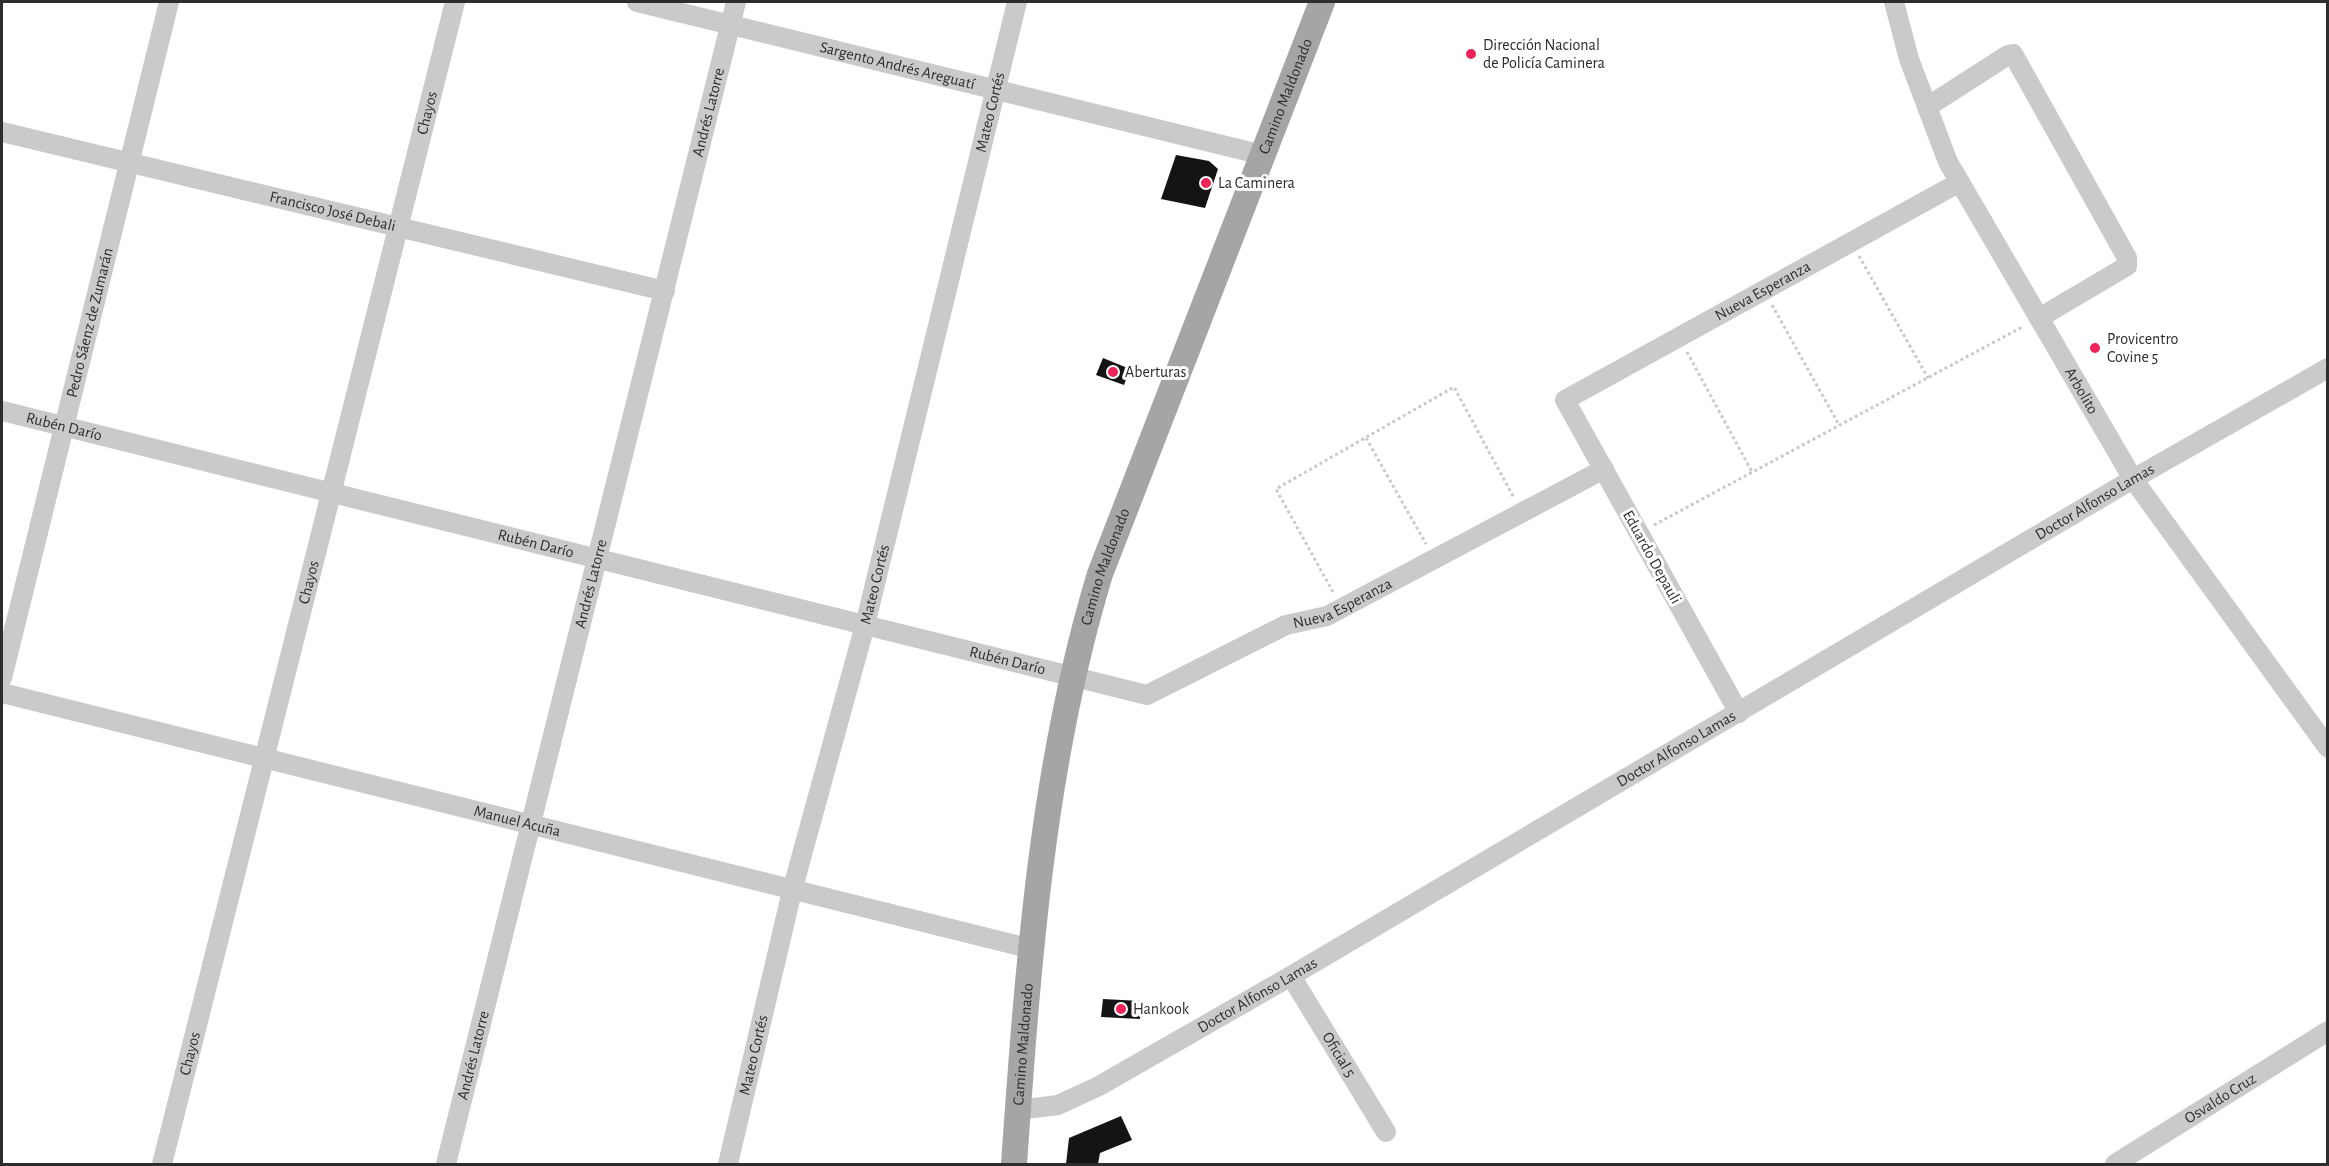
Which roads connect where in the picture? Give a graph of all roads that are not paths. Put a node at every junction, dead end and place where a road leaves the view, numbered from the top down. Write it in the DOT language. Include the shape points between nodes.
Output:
graph roads {
  1 [pos="169,2"];
  2 [pos="455,2"];
  3 [pos="637,2"];
  4 [pos="736,2"];
  5 [pos="1017,2"];
  6 [pos="1322,2"];
  7 [pos="1894,2"];
  8 [pos="731,25"];
  9 [pos="994,91"];
  10 [pos="1927,106"];
  11 [pos="2,132"];
  12 [pos="1263,155"];
  13 [pos="129,162"];
  14 [pos="1960,182"];
  15 [pos="399,226"];
  16 [pos="665,291"];
  17 [pos="2039,318"];
  18 [pos="2328,368"];
  19 [pos="1565,400"];
  20 [pos="2,411"];
  21 [pos="64,426"];
  22 [pos="1604,469"];
  23 [pos="2133,479"];
  24 [pos="333,493"];
  25 [pos="597,558"];
  26 [pos="866,626"];
  27 [pos="1072,675"];
  28 [pos="2,678"];
  29 [pos="2,693"];
  30 [pos="1739,714"];
  31 [pos="2328,748"];
  32 [pos="266,759"];
  33 [pos="531,826"];
  34 [pos="792,891"];
  35 [pos="1032,949"];
  36 [pos="1291,976"];
  37 [pos="2328,1031"];
  38 [pos="1018,1110"];
  39 [pos="1386,1132"];
  40 [pos="162,1164"];
  41 [pos="446,1164"];
  42 [pos="728,1164"];
  43 [pos="1014,1164"];
  44 [pos="2115,1164"];
  1 -- 13 [label="street, Pedro Sáenz de Zumarán"];
  2 -- 15 [label="street, Chayos"];
  3 -- 8 [label="street, Sargento Andrés Areguatí"];
  4 -- 8 [label="street, Andrés Latorre"];
  5 -- 9 [label="street, Mateo Cortés"];
  6 -- 12 [label="main road, Camino Maldonado"];
  7 -- 10 [label="street, Arbolito"];
  8 -- 9 [label="street, Sargento Andrés Areguatí"];
  8 -- 16 [label="street, Andrés Latorre"];
  9 -- 12 [label="street, Sargento Andrés Areguatí"];
  9 -- 26 [label="street, Mateo Cortés"];
  10 -- 14 [label="street, Arbolito" via="1948,162"];
  10 -- 17 [label="street" via="2013,54 2127,258 2127,266"];
  11 -- 13 [label="street, Francisco José Debali"];
  12 -- 27 [label="main road, Camino Maldonado" via="1100,574"];
  13 -- 15 [label="street, Francisco José Debali"];
  13 -- 21 [label="street, Pedro Sáenz de Zumarán"];
  14 -- 17 [label="street, Arbolito"];
  14 -- 19 [label="street, Nueva Esperanza"];
  15 -- 16 [label="street, Francisco José Debali"];
  15 -- 24 [label="street, Chayos"];
  16 -- 25 [label="street, Andrés Latorre"];
  17 -- 23 [label="street, Arbolito"];
  18 -- 23 [label="street, Doctor Alfonso Lamas"];
  19 -- 22 [label="street, Eduardo Depauli"];
  20 -- 21 [label="street, Rubén Darío"];
  21 -- 24 [label="street, Rubén Darío"];
  21 -- 28 [label="street, Pedro Sáenz de Zumarán"];
  22 -- 27 [label="street, Nueva Esperanza" via="1327,616 1286,625 1154,693 1138,694"];
  22 -- 30 [label="street, Eduardo Depauli"];
  23 -- 30 [label="street, Doctor Alfonso Lamas"];
  23 -- 31 [label="street, Arbolito"];
  24 -- 25 [label="street, Rubén Darío"];
  24 -- 32 [label="street, Chayos"];
  25 -- 26 [label="street, Rubén Darío"];
  25 -- 33 [label="street, Andrés Latorre"];
  26 -- 27 [label="street, Rubén Darío"];
  26 -- 34 [label="street, Mateo Cortés"];
  27 -- 35 [label="main road, Camino Maldonado" via="1046,817"];
  29 -- 32 [label="street, Manuel Acuña"];
  30 -- 36 [label="street, Doctor Alfonso Lamas"];
  32 -- 33 [label="street, Manuel Acuña"];
  32 -- 40 [label="street, Chayos"];
  33 -- 34 [label="street, Manuel Acuña"];
  33 -- 41 [label="street, Andrés Latorre"];
  34 -- 35 [label="street, Manuel Acuña"];
  34 -- 42 [label="street, Mateo Cortés"];
  35 -- 38 [label="main road, Camino Maldonado"];
  36 -- 38 [label="street, Doctor Alfonso Lamas" via="1099,1086 1058,1106"];
  36 -- 39 [label="street, Oficial 5"];
  37 -- 44 [label="street, Osvaldo Cruz"];
  38 -- 43 [label="main road, Camino Maldonado"];
}
